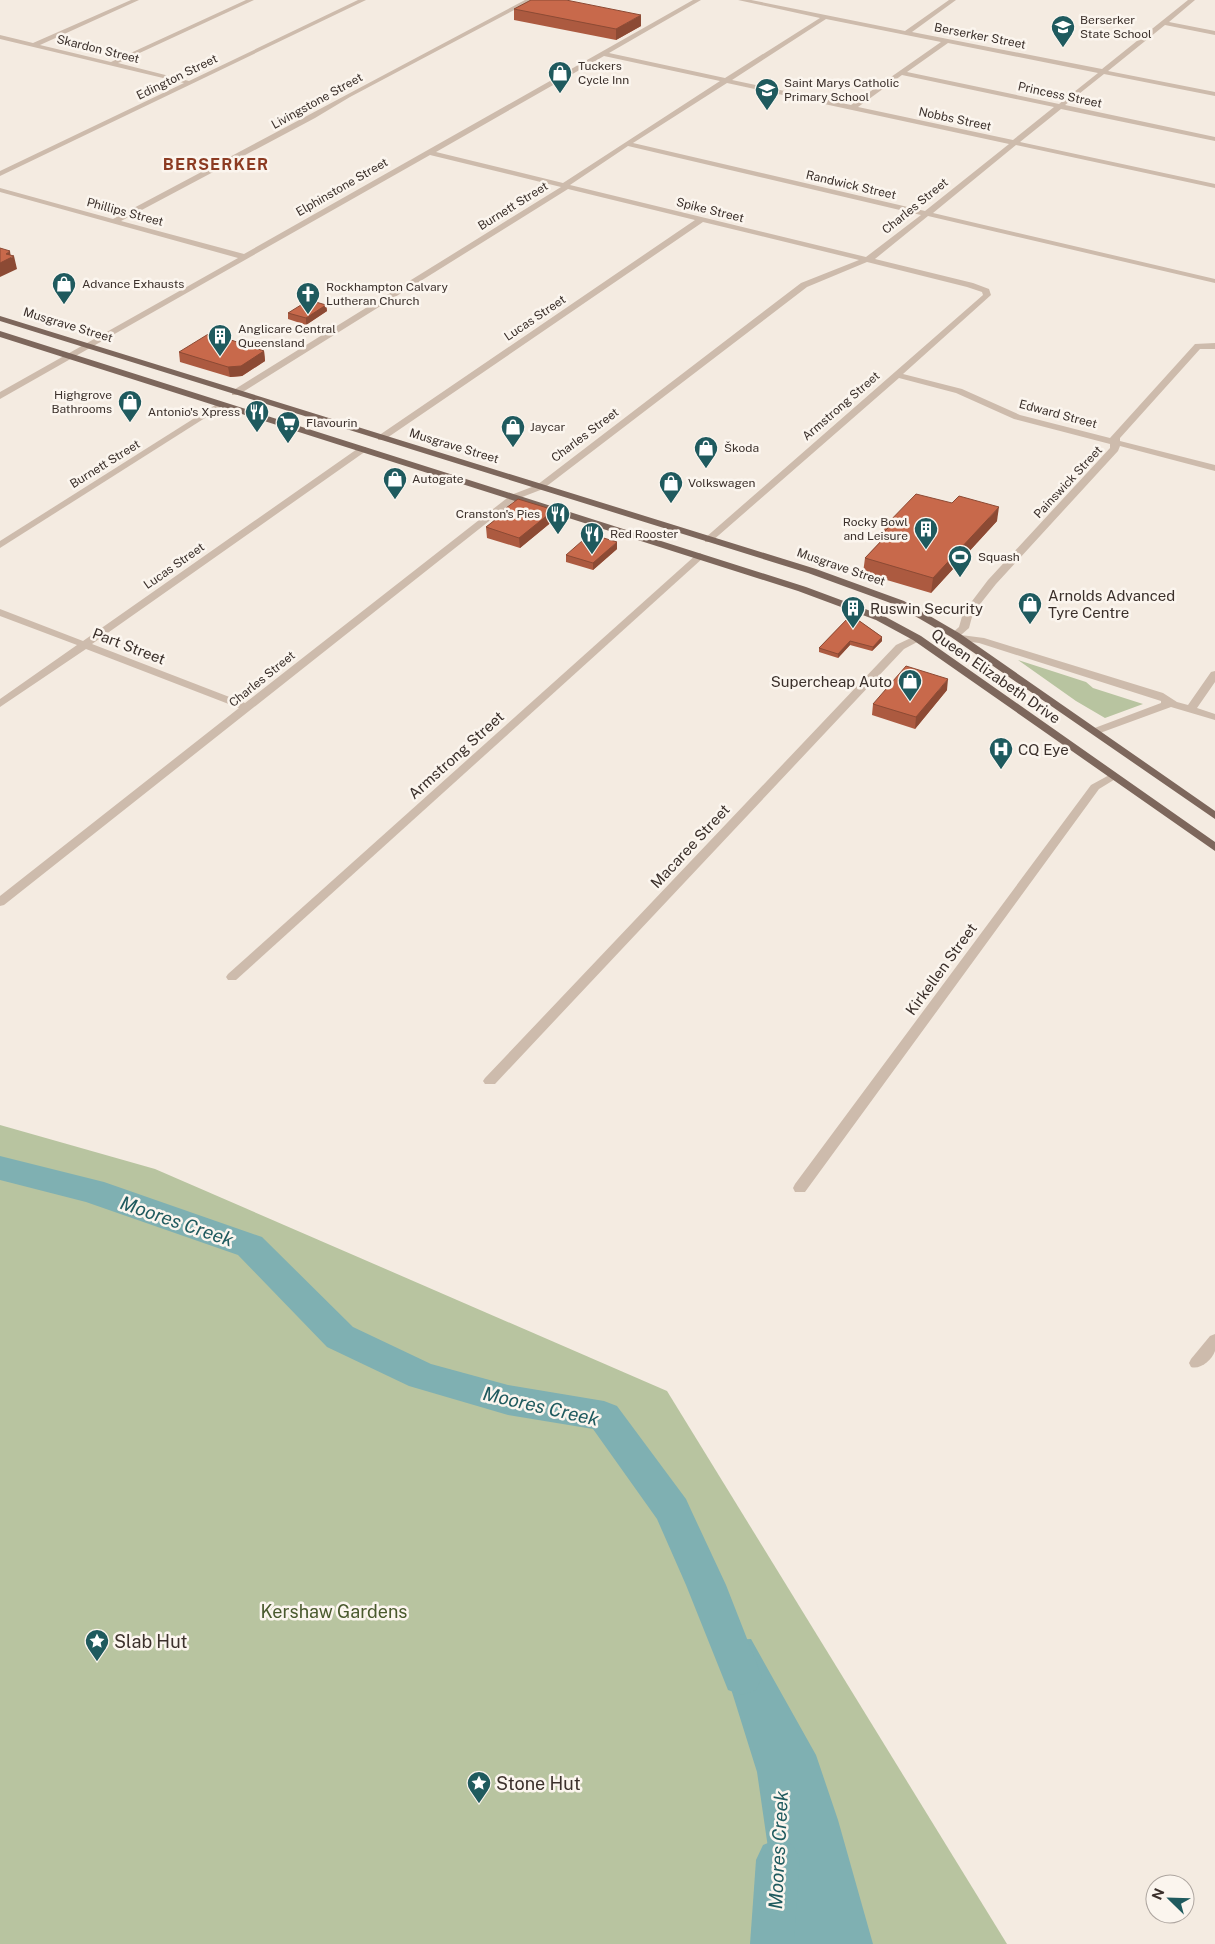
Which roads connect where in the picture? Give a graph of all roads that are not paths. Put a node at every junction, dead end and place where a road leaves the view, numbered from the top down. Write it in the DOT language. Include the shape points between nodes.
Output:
graph roads {
  1 [pos="136,0"];
  2 [pos="251,0"];
  3 [pos="363,0"];
  4 [pos="532,0"];
  5 [pos="698,0"];
  6 [pos="742,0"];
  7 [pos="954,0"];
  8 [pos="1192,0"];
  9 [pos="542,2"];
  10 [pos="825,17"];
  11 [pos="644,23"];
  12 [pos="1163,23"];
  13 [pos="654,25"];
  14 [pos="906,33"];
  15 [pos="1215,33"];
  16 [pos="0,37"];
  17 [pos="946,41"];
  18 [pos="34,45"];
  19 [pos="603,54"];
  20 [pos="111,64"];
  21 [pos="1102,72"];
  22 [pos="901,73"];
  23 [pos="727,80"];
  24 [pos="191,83"];
  25 [pos="1215,94"];
  26 [pos="1058,107"];
  27 [pos="852,108"];
  28 [pos="1215,139"];
  29 [pos="1014,143"];
  30 [pos="628,144"];
  31 [pos="428,152"];
  32 [pos="0,174"];
  33 [pos="566,186"];
  34 [pos="1215,186"];
  35 [pos="0,190"];
  36 [pos="926,214"];
  37 [pos="702,219"];
  38 [pos="114,221"];
  39 [pos="244,257"];
  40 [pos="866,260"];
  41 [pos="1215,281"];
  42 [pos="986,291"];
  43 [pos="0,318"];
  44 [pos="0,334"];
  45 [pos="88,346"];
  46 [pos="1215,346"];
  47 [pos="70,356"];
  48 [pos="898,375"];
  49 [pos="235,393"];
  50 [pos="0,396"];
  51 [pos="222,404"];
  52 [pos="381,438"];
  53 [pos="1116,442"];
  54 [pos="363,449"];
  55 [pos="1215,468"];
  56 [pos="540,487"];
  57 [pos="514,497"];
  58 [pos="708,540"];
  59 [pos="0,545"];
  60 [pos="700,556"];
  61 [pos="900,603"];
  62 [pos="0,612"];
  63 [pos="880,618"];
  64 [pos="957,637"];
  65 [pos="917,638"];
  66 [pos="83,645"];
  67 [pos="1215,674"];
  68 [pos="1172,703"];
  69 [pos="0,704"];
  70 [pos="248,708"];
  71 [pos="1191,709"];
  72 [pos="1215,717"];
  73 [pos="1096,732"];
  74 [pos="1113,776"];
  75 [pos="1215,816"];
  76 [pos="1215,847"];
  77 [pos="0,902"];
  78 [pos="232,977"];
  79 [pos="490,1081"];
  80 [pos="800,1188"];
  81 [pos="1215,1340"];
  82 [pos="1196,1362"];
  1 -- 18 [label="street"];
  2 -- 20 [label="street"];
  3 -- 24 [label="street, Edington Street"];
  4 -- 9 [label="street"];
  4 -- 38 [label="street, Livingstone Street"];
  5 -- 13 [label="street, Elphinstone Street"];
  6 -- 10 [label="street, Berserker Street"];
  7 -- 14 [label="street"];
  8 -- 12 [label="street, Charles Street"];
  10 -- 14 [label="street, Berserker Street"];
  10 -- 23 [label="street, Burnett Street"];
  11 -- 13 [label="street"];
  12 -- 15 [label="street"];
  12 -- 21 [label="street, Charles Street"];
  13 -- 19 [label="street, Elphinstone Street"];
  14 -- 17 [label="street, Berserker Street"];
  16 -- 18 [label="street, Skardon Street"];
  17 -- 21 [label="street, Berserker Street"];
  17 -- 22 [label="street"];
  18 -- 20 [label="street, Skardon Street"];
  19 -- 23 [label="street, Nobbs Street"];
  19 -- 31 [label="street, Elphinstone Street"];
  20 -- 24 [label="street, Skardon Street"];
  21 -- 25 [label="street, Berserker Street"];
  21 -- 26 [label="street, Charles Street"];
  22 -- 26 [label="street, Princess Street"];
  22 -- 27 [label="street"];
  23 -- 27 [label="street, Nobbs Street"];
  23 -- 30 [label="street, Burnett Street"];
  24 -- 32 [label="street, Edington Street"];
  26 -- 28 [label="street, Princess Street"];
  26 -- 29 [label="street, Charles Street"];
  27 -- 29 [label="street, Nobbs Street"];
  29 -- 34 [label="street, Nobbs Street"];
  29 -- 36 [label="street, Charles Street"];
  30 -- 33 [label="street, Burnett Street" via="567,182"];
  30 -- 36 [label="street, Randwick Street"];
  31 -- 33 [label="street, Spike Street"];
  31 -- 39 [label="street, Elphinstone Street"];
  33 -- 37 [label="street, Spike Street"];
  33 -- 49 [label="street, Burnett Street"];
  35 -- 38 [label="street, Phillips Street"];
  36 -- 40 [label="street, Charles Street"];
  36 -- 41 [label="street, Randwick Street"];
  37 -- 40 [label="street, Spike Street"];
  37 -- 52 [label="street, Lucas Street"];
  38 -- 39 [label="street, Phillips Street"];
  39 -- 45 [label="street, Elphinstone Street"];
  40 -- 42 [label="street, Spike Street"];
  40 -- 56 [label="street, Charles Street" via="804,285"];
  42 -- 48 [label="street, Armstrong Street" via="985,298"];
  43 -- 45 [label="main road, Musgrave Street"];
  44 -- 47 [label="main road, Musgrave Street"];
  45 -- 47 [label="street, Elphinstone Street"];
  45 -- 49 [label="main road, Musgrave Street"];
  46 -- 53 [label="street, Painswick Street" via="1198,346 1115,438"];
  47 -- 50 [label="street, Elphinstone Street"];
  47 -- 51 [label="main road, Musgrave Street"];
  48 -- 53 [label="street, Edward Street" via="959,391 1017,417"];
  48 -- 58 [label="street, Armstrong Street"];
  49 -- 52 [label="main road, Musgrave Street"];
  51 -- 54 [label="main road, Musgrave Street"];
  51 -- 59 [label="street, Burnett Street"];
  52 -- 56 [label="main road, Musgrave Street"];
  53 -- 55 [label="street, Edward Street"];
  53 -- 64 [label="street, Painswick Street" via="1115,449 992,582 968,613 964,628"];
  54 -- 57 [label="main road, Musgrave Street"];
  54 -- 66 [label="street, Lucas Street"];
  56 -- 57 [label="street, Charles Street"];
  56 -- 58 [label="main road, Musgrave Street"];
  57 -- 60 [label="main road, Musgrave Street"];
  57 -- 70 [label="street, Charles Street"];
  58 -- 61 [label="main road, Musgrave Street" via="860,586"];
  60 -- 63 [label="main road, Musgrave Street"];
  60 -- 78 [label="street, Armstrong Street"];
  61 -- 64 [label="main road, Queen Elizabeth Drive"];
  62 -- 66 [label="street, Part Street"];
  63 -- 65 [label="main road, Queen Elizabeth Drive"];
  64 -- 68 [label="street" via="980,640 1098,676 1096,682 1100,684"];
  64 -- 73 [label="main road, Queen Elizabeth Drive"];
  65 -- 74 [label="main road, Queen Elizabeth Drive"];
  65 -- 79 [label="street, Macaree Street" via="900,646"];
  66 -- 69 [label="street, Lucas Street"];
  66 -- 70 [label="street, Part Street"];
  67 -- 71 [label="street"];
  68 -- 71 [label="street"];
  68 -- 73 [label="street"];
  70 -- 77 [label="street, Charles Street"];
  71 -- 72 [label="street"];
  73 -- 75 [label="main road, Queen Elizabeth Drive"];
  74 -- 76 [label="main road, Queen Elizabeth Drive"];
  74 -- 80 [label="street, Kirkellen Street" via="1095,787"];
  81 -- 82 [label="street"];
}
